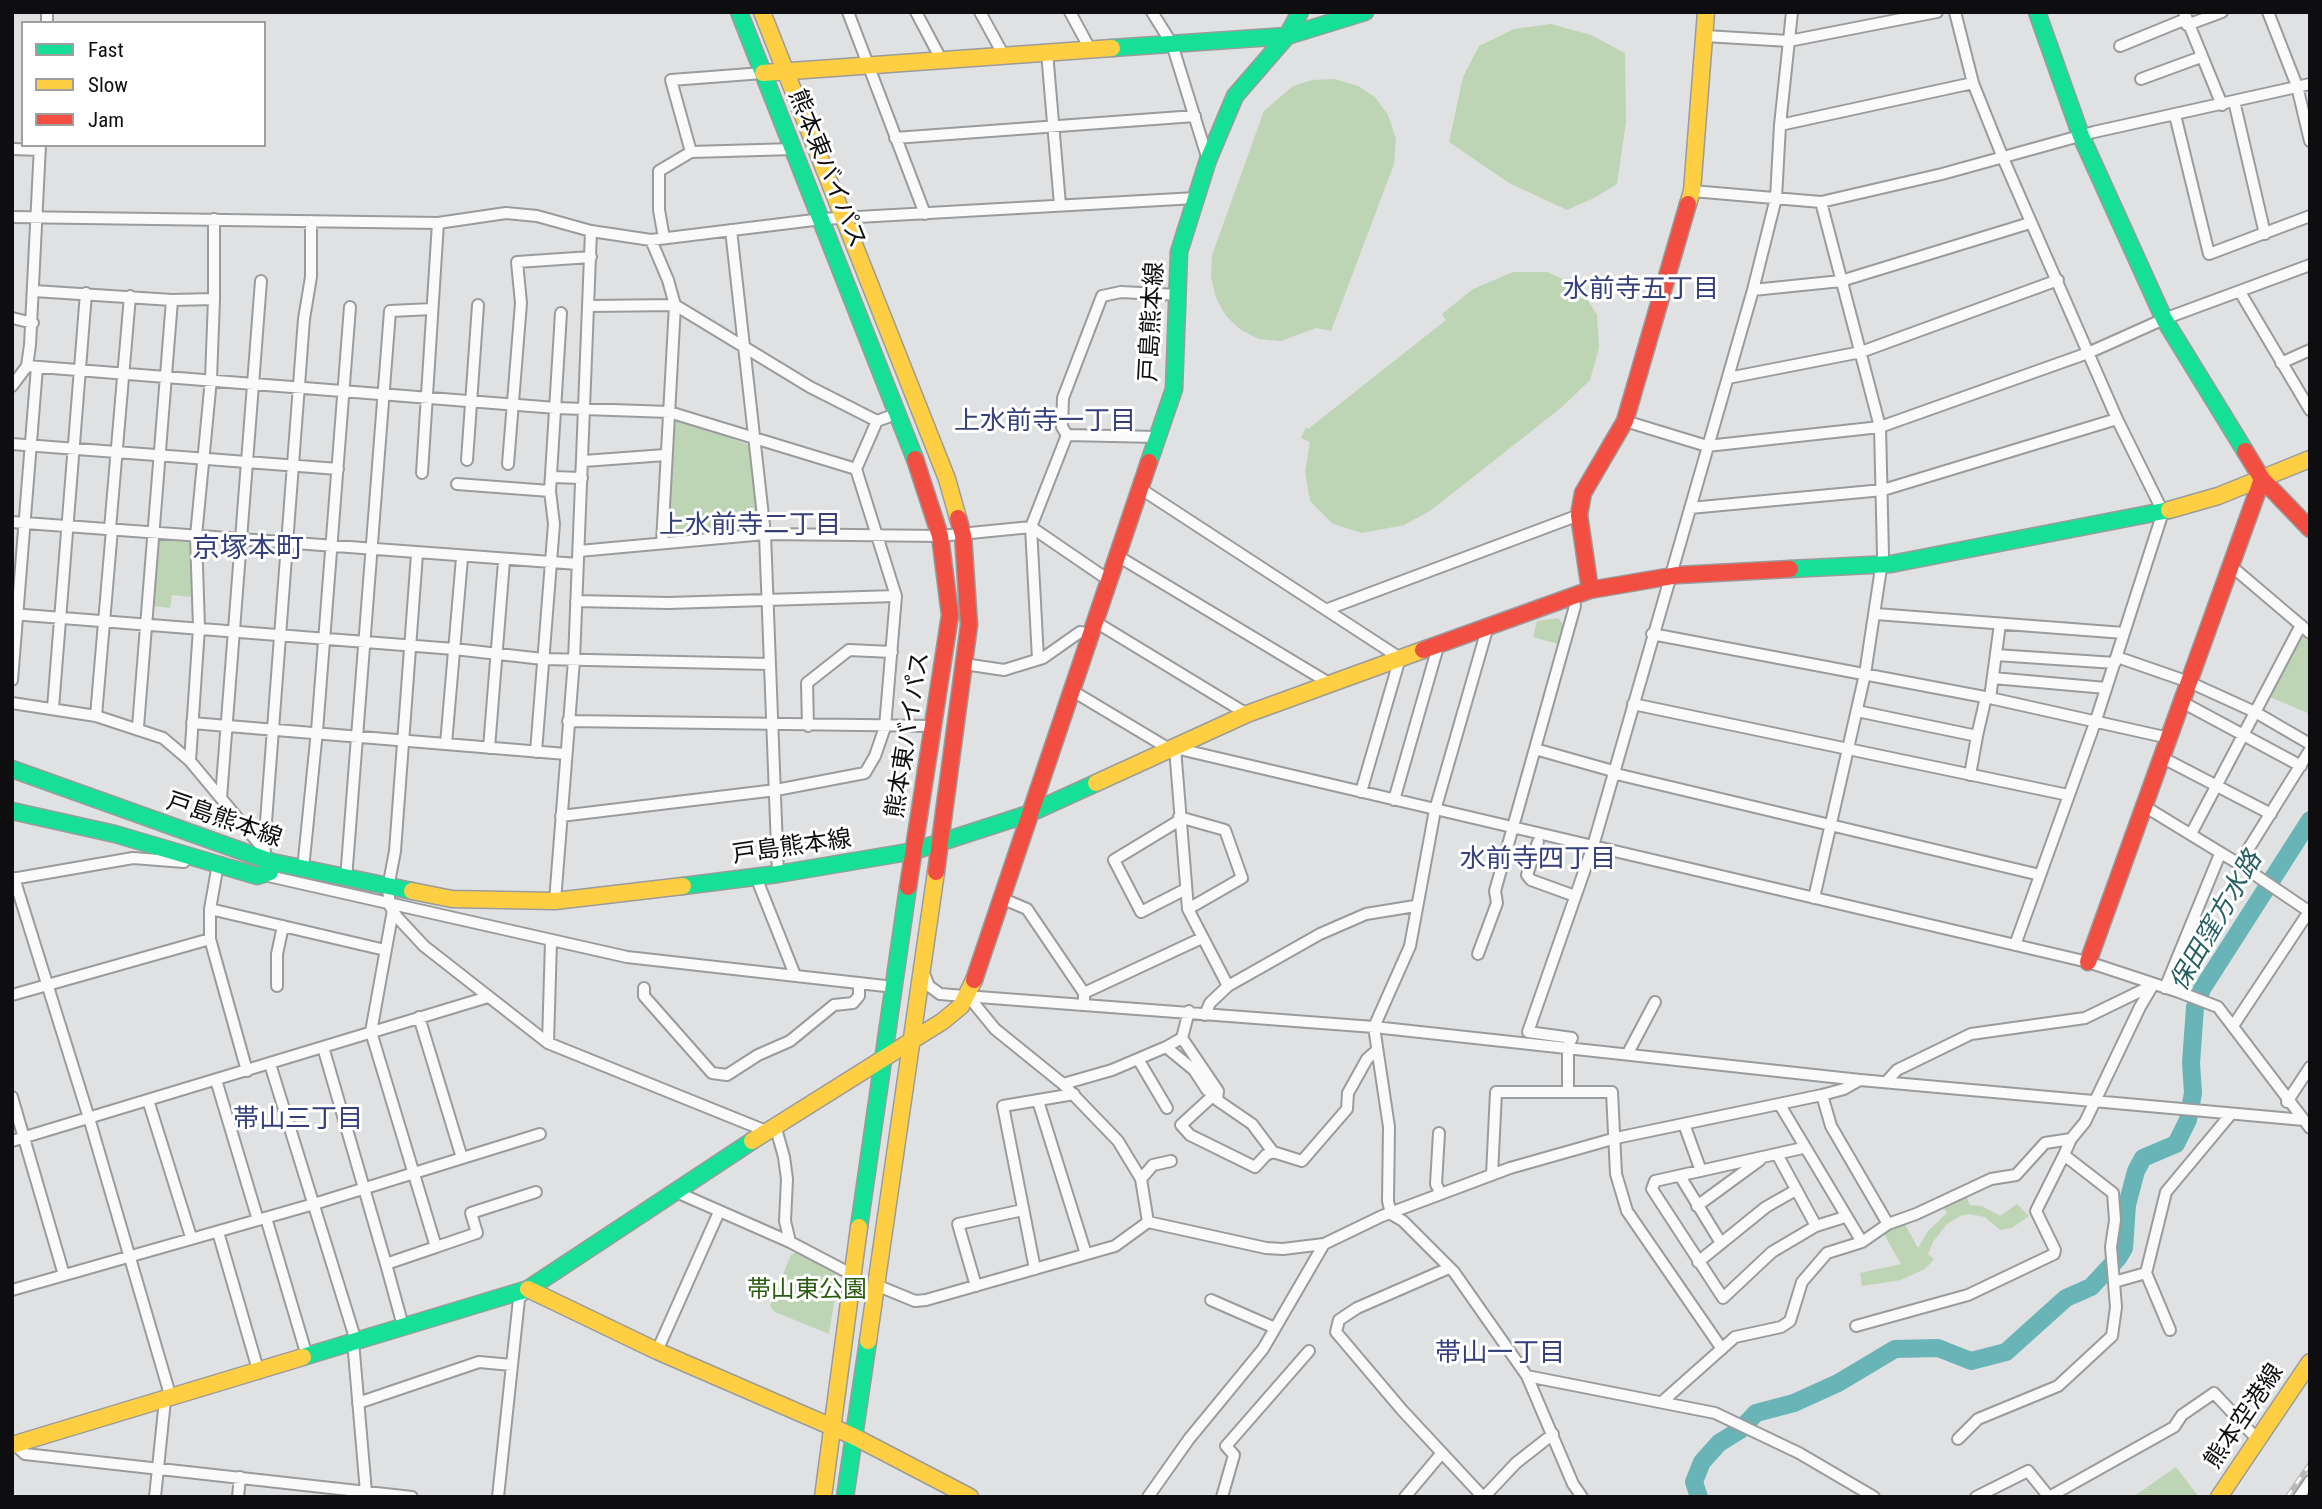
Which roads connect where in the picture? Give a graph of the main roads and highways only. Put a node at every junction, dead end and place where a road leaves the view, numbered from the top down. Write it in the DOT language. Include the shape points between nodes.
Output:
graph roads {
  1 [pos="738,12"];
  2 [pos="762,12"];
  3 [pos="1300,12"];
  4 [pos="1365,12"];
  5 [pos="1706,12"];
  6 [pos="2037,12"];
  7 [pos="1287,36"];
  8 [pos="785,71"];
  9 [pos="763,73"];
  10 [pos="2310,459"];
  11 [pos="2262,479"];
  12 [pos="2310,529"];
  13 [pos="1590,590"];
  14 [pos="12,769"];
  15 [pos="12,811"];
  16 [pos="1028,814"];
  17 [pos="940,843"];
  18 [pos="914,851"];
  19 [pos="267,862"];
  20 [pos="2088,962"];
  21 [pos="912,1041"];
  22 [pos="882,1059"];
  23 [pos="527,1289"];
  24 [pos="2310,1362"];
  25 [pos="830,1429"];
  26 [pos="853,1436"];
  27 [pos="14,1445"];
  28 [pos="822,1497"];
  29 [pos="845,1497"];
  30 [pos="970,1497"];
  31 [pos="2219,1497"];
  1 -- 9 [label="main road, 熊本東バイパス"];
  2 -- 8 [label="main road, 熊本東バイパス"];
  3 -- 7 [label="main road, 戸島熊本線"];
  4 -- 7 [label="main road"];
  5 -- 13 [label="main road" via="1692,191 1625,421 1583,493 1578,515"];
  6 -- 11 [label="main road" via="2081,136 2164,319"];
  7 -- 8 [label="main road"];
  7 -- 16 [label="main road, 戸島熊本線" via="1235,96 1208,160 1180,252 1174,388"];
  8 -- 9 [label="main road"];
  8 -- 17 [label="main road, 熊本東バイパス" via="947,479 963,535 969,625"];
  9 -- 18 [label="main road, 熊本東バイパス" via="914,455 946,566 950,615"];
  10 -- 11 [label="main road"];
  11 -- 12 [label="main road"];
  11 -- 13 [label="main road" via="2163,512 1882,566 1669,576"];
  11 -- 20 [label="main road"];
  13 -- 16 [label="main road" via="1247,714"];
  14 -- 19 [label="main road, 戸島熊本線"];
  15 -- 19 [label="main road" via="115,834 257,876"];
  16 -- 17 [label="main road, 戸島熊本線"];
  16 -- 21 [label="main road" via="968,996 943,1021"];
  17 -- 18 [label="main road, 戸島熊本線"];
  17 -- 21 [label="main road, 熊本東バイパス"];
  18 -- 19 [label="main road, 戸島熊本線" via="778,874 555,901 480,902"];
  18 -- 22 [label="main road, 熊本東バイパス"];
  21 -- 22 [label="main road"];
  21 -- 26 [label="main road, 熊本東バイパス"];
  22 -- 23 [label="main road"];
  22 -- 25 [label="main road, 熊本東バイパス"];
  23 -- 25 [label="main road"];
  23 -- 27 [label="main road"];
  24 -- 31 [label="main road, 熊本空港線"];
  25 -- 26 [label="main road"];
  25 -- 28 [label="main road, 熊本東バイパス"];
  26 -- 29 [label="main road, 熊本東バイパス"];
  26 -- 30 [label="main road"];
}
